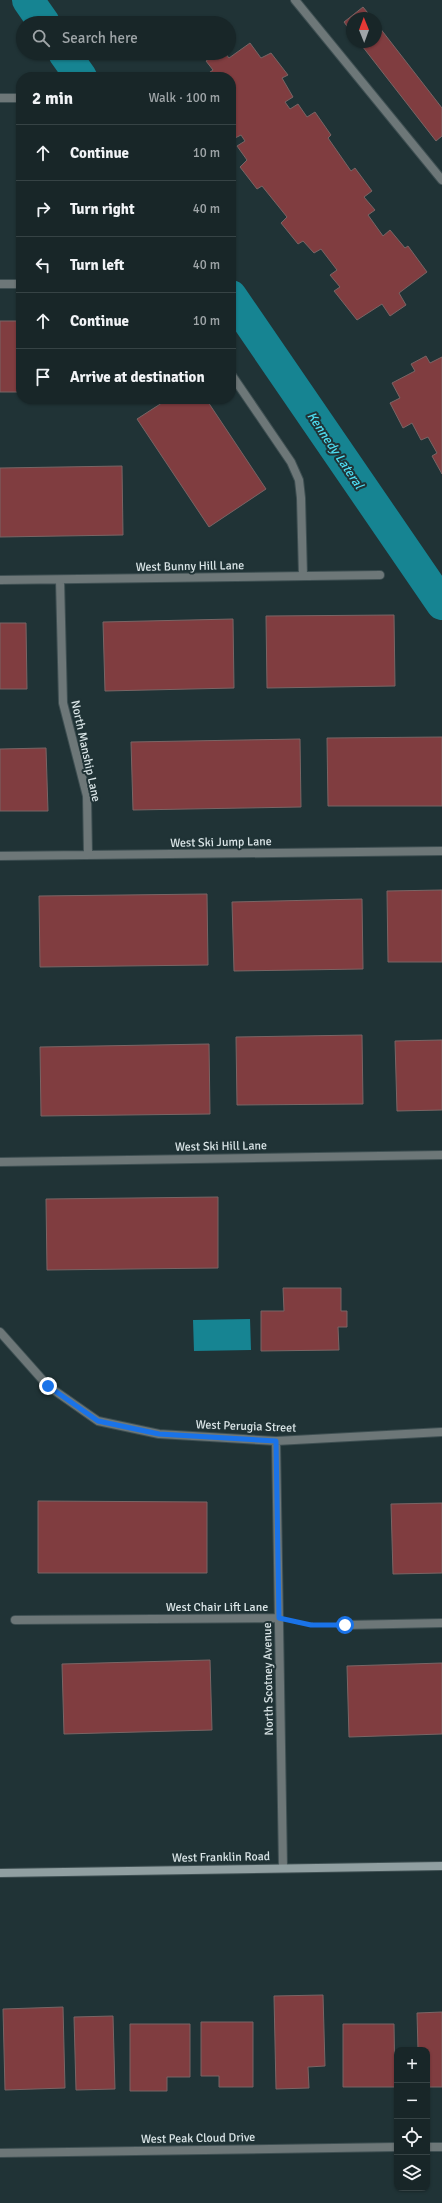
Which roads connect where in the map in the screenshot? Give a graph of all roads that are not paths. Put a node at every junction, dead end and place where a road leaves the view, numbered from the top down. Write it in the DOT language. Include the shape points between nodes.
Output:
graph roads {
  1 [pos="295,0"];
  2 [pos="0,98"];
  3 [pos="16,98"];
  4 [pos="442,180"];
  5 [pos="0,284"];
  6 [pos="16,284"];
  7 [pos="236,381"];
  8 [pos="380,575"];
  9 [pos="303,576"];
  10 [pos="0,580"];
  11 [pos="60,580"];
  12 [pos="442,851"];
  13 [pos="88,855"];
  14 [pos="0,856"];
  15 [pos="442,1155"];
  16 [pos="0,1162"];
  17 [pos="0,1332"];
  18 [pos="442,1432"];
  19 [pos="276,1441"];
  20 [pos="279,1618"];
  21 [pos="15,1620"];
  22 [pos="442,1623"];
  23 [pos="345,1625"];
  24 [pos="442,1866"];
  25 [pos="283,1868"];
  26 [pos="0,1872"];
  27 [pos="442,2146"];
  28 [pos="394,2147"];
  29 [pos="430,2147"];
  30 [pos="0,2153"];
  1 -- 4 [label="street"];
  2 -- 3 [label="street"];
  5 -- 6 [label="street"];
  7 -- 9 [label="street" via="291,462 299,480"];
  8 -- 9 [label="street, West Bunny Hill Lane"];
  9 -- 11 [label="street, West Bunny Hill Lane"];
  10 -- 11 [label="street, West Bunny Hill Lane"];
  11 -- 13 [label="street, North Manship Lane" via="63,703 86,796"];
  12 -- 13 [label="street, West Ski Jump Lane"];
  13 -- 14 [label="street, West Ski Jump Lane"];
  15 -- 16 [label="street, West Ski Hill Lane"];
  17 -- 19 [label="street, West Perugia Street" via="48,1386 98,1421 159,1434"];
  18 -- 19 [label="street, West Perugia Street"];
  19 -- 20 [label="street, North Scotney Avenue"];
  20 -- 21 [label="street, West Chair Lift Lane"];
  20 -- 25 [label="street, North Scotney Avenue"];
  22 -- 23 [label="street"];
  24 -- 25 [label="main road, West Franklin Road"];
  25 -- 26 [label="main road, West Franklin Road"];
  27 -- 29 [label="street"];
  28 -- 30 [label="street, West Peak Cloud Drive"];
}
